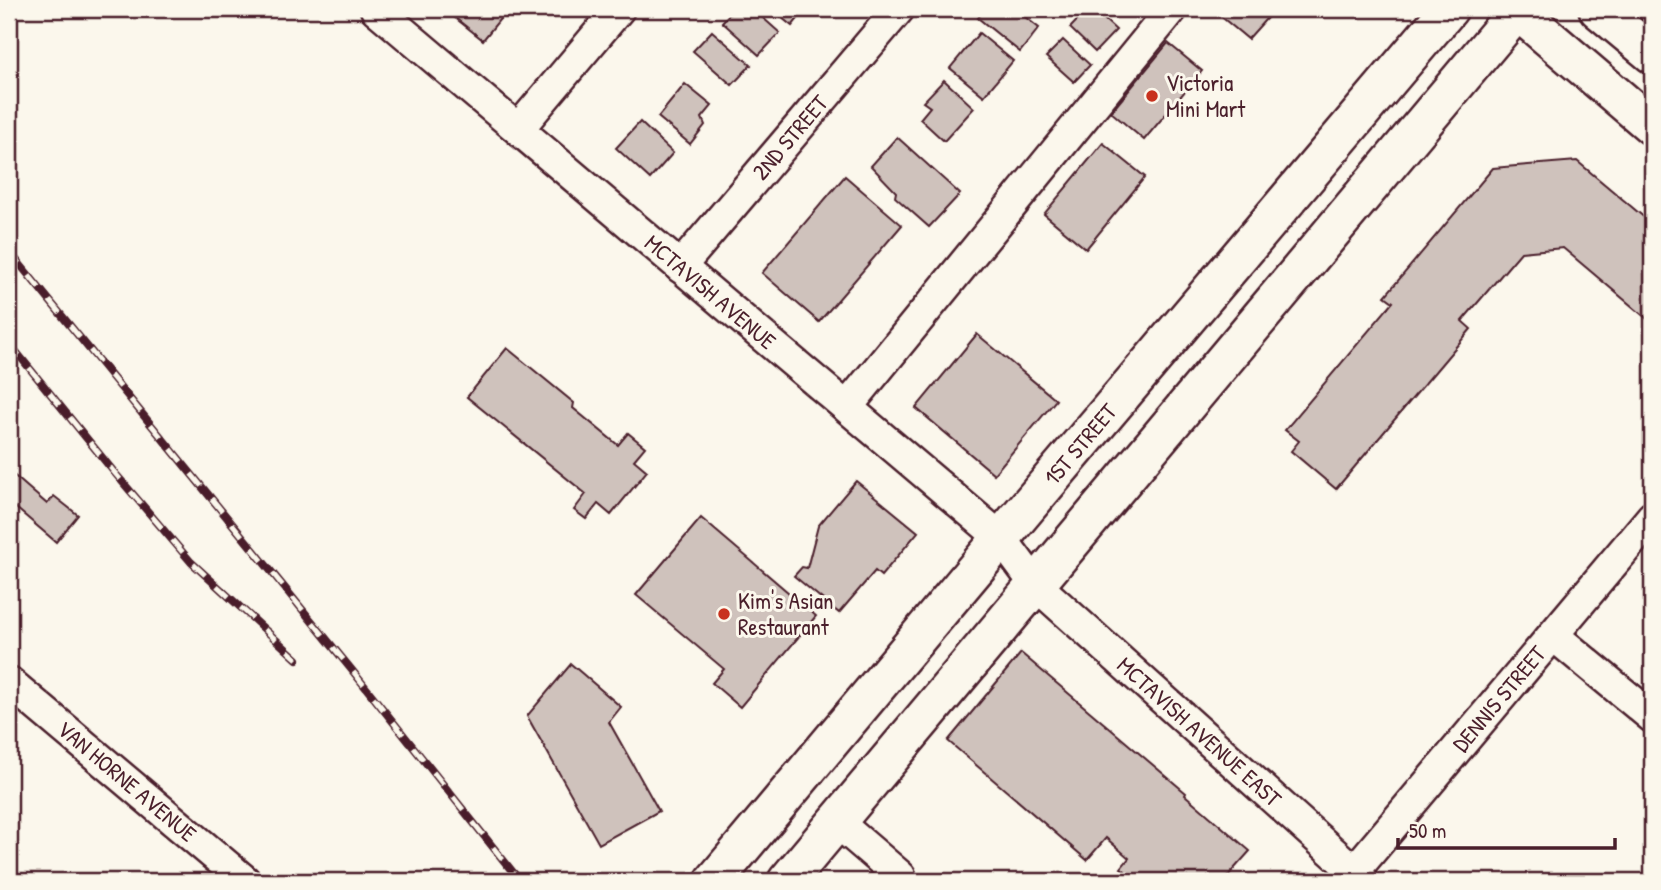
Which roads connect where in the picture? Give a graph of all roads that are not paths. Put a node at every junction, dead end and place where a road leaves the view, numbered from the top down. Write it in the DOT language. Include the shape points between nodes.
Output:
graph roads {
  1 [pos="376,9"];
  2 [pos="619,9"];
  3 [pos="899,9"];
  4 [pos="1172,9"];
  5 [pos="1449,9"];
  6 [pos="1517,9"];
  7 [pos="1598,9"];
  8 [pos="1652,54"];
  9 [pos="1652,125"];
  10 [pos="517,129"];
  11 [pos="680,267"];
  12 [pos="847,407"];
  13 [pos="1652,517"];
  14 [pos="1001,538"];
  15 [pos="1035,584"];
  16 [pos="1553,635"];
  17 [pos="9,682"];
  18 [pos="1652,717"];
  19 [pos="837,822"];
  20 [pos="900,876"];
  21 [pos="1354,878"];
  22 [pos="245,881"];
  23 [pos="714,881"];
  24 [pos="787,881"];
  1 -- 10 [label="street, MCTAVISH AVENUE"];
  2 -- 10 [label="street"];
  3 -- 11 [label="street, 2ND STREET"];
  4 -- 12 [label="street"];
  5 -- 14 [label="main road, 1ST STREET"];
  6 -- 9 [label="main road"];
  6 -- 15 [label="main road"];
  7 -- 8 [label="main road"];
  10 -- 11 [label="street, MCTAVISH AVENUE"];
  11 -- 12 [label="street, MCTAVISH AVENUE"];
  12 -- 14 [label="street, MCTAVISH AVENUE"];
  13 -- 16 [label="street, DENNIS STREET"];
  14 -- 15 [label="street, MCTAVISH AVENUE"];
  14 -- 23 [label="main road, 1ST STREET"];
  15 -- 19 [label="main road"];
  15 -- 21 [label="street, MCTAVISH AVENUE EAST"];
  16 -- 18 [label="street"];
  16 -- 21 [label="street, DENNIS STREET"];
  17 -- 22 [label="street, VAN HORNE AVENUE"];
  19 -- 20 [label="street"];
  19 -- 24 [label="main road"];
}
